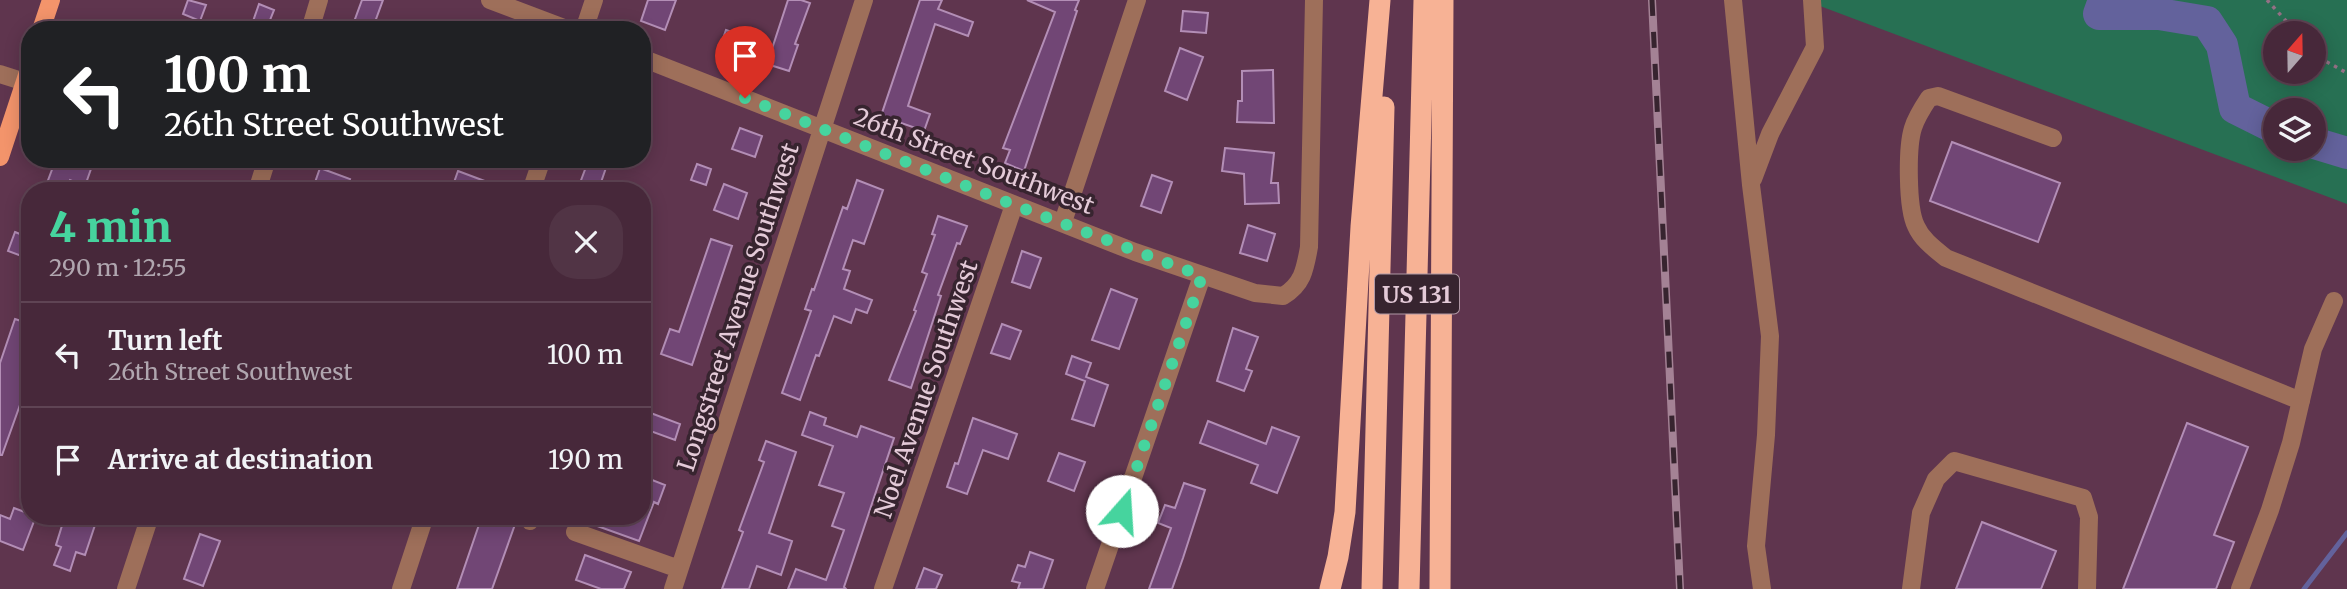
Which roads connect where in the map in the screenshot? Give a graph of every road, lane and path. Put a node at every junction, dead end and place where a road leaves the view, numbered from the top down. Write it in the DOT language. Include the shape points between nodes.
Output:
graph roads {
  1 [pos="51,0"];
  2 [pos="319,0"];
  3 [pos="490,0"];
  4 [pos="594,0"];
  5 [pos="864,0"];
  6 [pos="1137,0"];
  7 [pos="1314,0"];
  8 [pos="1380,0"];
  9 [pos="1387,0"];
  10 [pos="1424,0"];
  11 [pos="1443,0"];
  12 [pos="1719,0"];
  13 [pos="1733,0"];
  14 [pos="1812,0"];
  15 [pos="2267,0"];
  16 [pos="44,21"];
  17 [pos="313,21"];
  18 [pos="545,21"];
  19 [pos="587,21"];
  20 [pos="2286,21"];
  21 [pos="1738,48"];
  22 [pos="651,61"];
  23 [pos="2326,61"];
  24 [pos="2347,73"];
  25 [pos="0,74"];
  26 [pos="21,74"];
  27 [pos="21,92"];
  28 [pos="821,127"];
  29 [pos="2053,138"];
  30 [pos="0,156"];
  31 [pos="1751,185"];
  32 [pos="1014,205"];
  33 [pos="1063,222"];
  34 [pos="1202,276"];
  35 [pos="2333,301"];
  36 [pos="2301,401"];
  37 [pos="147,525"];
  38 [pos="422,525"];
  39 [pos="575,532"];
  40 [pos="679,569"];
  41 [pos="126,589"];
  42 [pos="401,589"];
  43 [pos="673,589"];
  44 [pos="883,589"];
  45 [pos="1096,589"];
  46 [pos="1330,589"];
  47 [pos="1372,589"];
  48 [pos="1409,589"];
  49 [pos="1440,589"];
  50 [pos="1762,589"];
  51 [pos="1910,589"];
  52 [pos="2087,589"];
  53 [pos="2240,589"];
  1 -- 16 [label="main road"];
  2 -- 17 [label="street"];
  3 -- 18 [label="street"];
  4 -- 19 [label="street"];
  5 -- 28 [label="street, Longstreet Avenue Southwest"];
  6 -- 33 [label="street"];
  7 -- 34 [label="street, 26th Street Southwest" via="1309,247 1301,282 1283,296 1255,293"];
  8 -- 46 [label="highway" via="1345,512"];
  9 -- 47 [label="highway, US 131"];
  10 -- 48 [label="highway, US 131"];
  11 -- 49 [label="highway"];
  12 -- 21 [label="street"];
  13 -- 21 [label="street"];
  14 -- 31 [label="street" via="1815,47 1770,134"];
  15 -- 20 [label="path"];
  21 -- 31 [label="street"];
  22 -- 28 [label="street, 26th Street Southwest"];
  23 -- 24 [label="path"];
  25 -- 26 [label="street"];
  27 -- 30 [label="main road"];
  28 -- 32 [label="street, 26th Street Southwest"];
  28 -- 40 [label="street, Longstreet Avenue Southwest"];
  29 -- 36 [label="street" via="1938,96 1929,99 1913,128 1909,186 1915,225 1929,245 1946,258"];
  31 -- 50 [label="street" via="1770,336 1756,546"];
  32 -- 33 [label="street, 26th Street Southwest"];
  32 -- 44 [label="street, Noel Avenue Southwest"];
  33 -- 34 [label="street, 26th Street Southwest"];
  34 -- 45 [label="street"];
  35 -- 36 [label="street" via="2313,349"];
  36 -- 53 [label="street" via="2270,510"];
  37 -- 41 [label="street"];
  38 -- 42 [label="street"];
  39 -- 40 [label="street"];
  40 -- 43 [label="street, Longstreet Avenue Southwest"];
  51 -- 52 [label="street" via="1921,513 1936,478 1954,461 2083,498 2089,517"];
}
